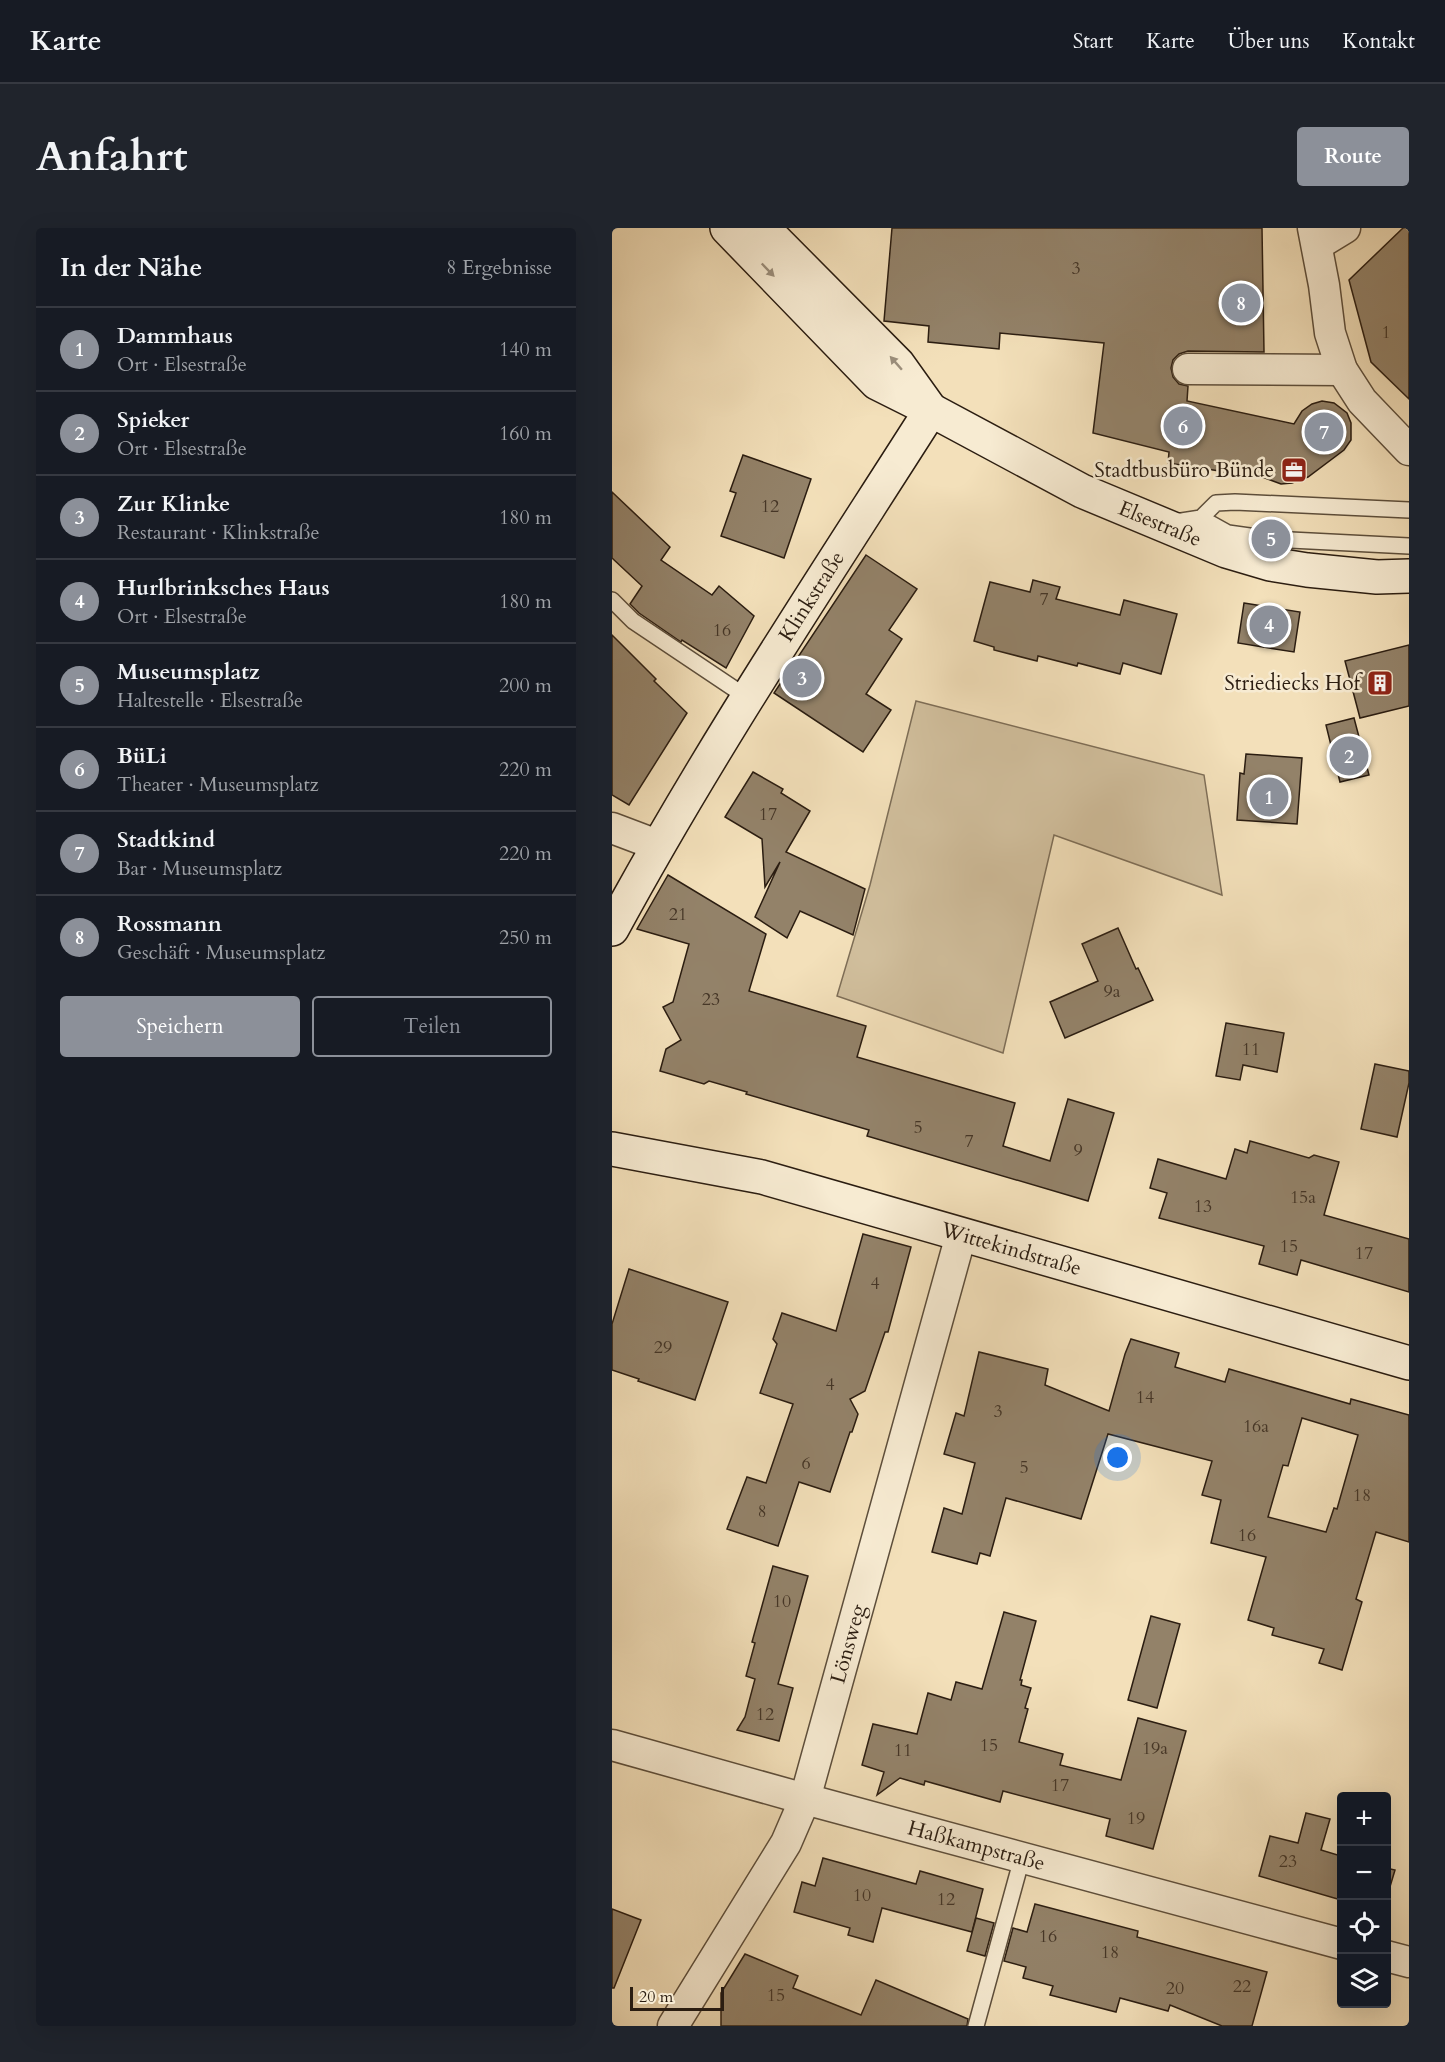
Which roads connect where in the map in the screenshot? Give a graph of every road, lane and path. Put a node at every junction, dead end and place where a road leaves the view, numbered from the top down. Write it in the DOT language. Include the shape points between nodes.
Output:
graph roads {
  1 [pos="727,228"];
  2 [pos="763,228"];
  3 [pos="1345,228"];
  4 [pos="1315,236"];
  5 [pos="1188,369"];
  6 [pos="1342,370"];
  7 [pos="931,410"];
  8 [pos="1409,450"];
  9 [pos="1409,510"];
  10 [pos="1201,518"];
  11 [pos="1160,525"];
  12 [pos="1409,546"];
  13 [pos="1409,576"];
  14 [pos="612,600"];
  15 [pos="748,698"];
  16 [pos="612,828"];
  17 [pos="657,845"];
  18 [pos="612,929"];
  19 [pos="612,1149"];
  20 [pos="962,1235"];
  21 [pos="1409,1363"];
  22 [pos="612,1745"];
  23 [pos="805,1799"];
  24 [pos="1022,1858"];
  25 [pos="1337,1943"];
  26 [pos="1391,1957"];
  27 [pos="1409,1962"];
  28 [pos="673,2026"];
  29 [pos="976,2026"];
  1 -- 7 [label="street, Elsestraße, one-way" via="877,383"];
  7 -- 2 [label="street, Elsestraße, one-way" via="898,363"];
  3 -- 4 [label="street"];
  4 -- 6 [label="street" via="1330,333"];
  5 -- 6 [label="street"];
  6 -- 8 [label="street" via="1362,401"];
  7 -- 11 [label="street, Elsestraße" via="1082,491"];
  7 -- 15 [label="street, Klinkstraße"];
  9 -- 10 [label="lane" via="1235,502 1216,503"];
  10 -- 11 [label="lane"];
  10 -- 12 [label="lane" via="1228,533 1270,539"];
  11 -- 13 [label="street, Elsestraße" via="1270,564 1377,577"];
  14 -- 15 [label="lane" via="633,621"];
  15 -- 17 [label="street, Klinkstraße"];
  16 -- 17 [label="street"];
  17 -- 18 [label="street, Klinkstraße"];
  19 -- 20 [label="street, Wittekindstraße" via="762,1177"];
  20 -- 21 [label="street, Wittekindstraße"];
  20 -- 23 [label="street, Lönsweg"];
  22 -- 23 [label="street, Haßkampstraße"];
  23 -- 24 [label="street, Haßkampstraße"];
  23 -- 28 [label="street, Lönsweg" via="786,1843"];
  24 -- 25 [label="street, Haßkampstraße"];
  24 -- 29 [label="lane"];
  26 -- 27 [label="street"];
}
